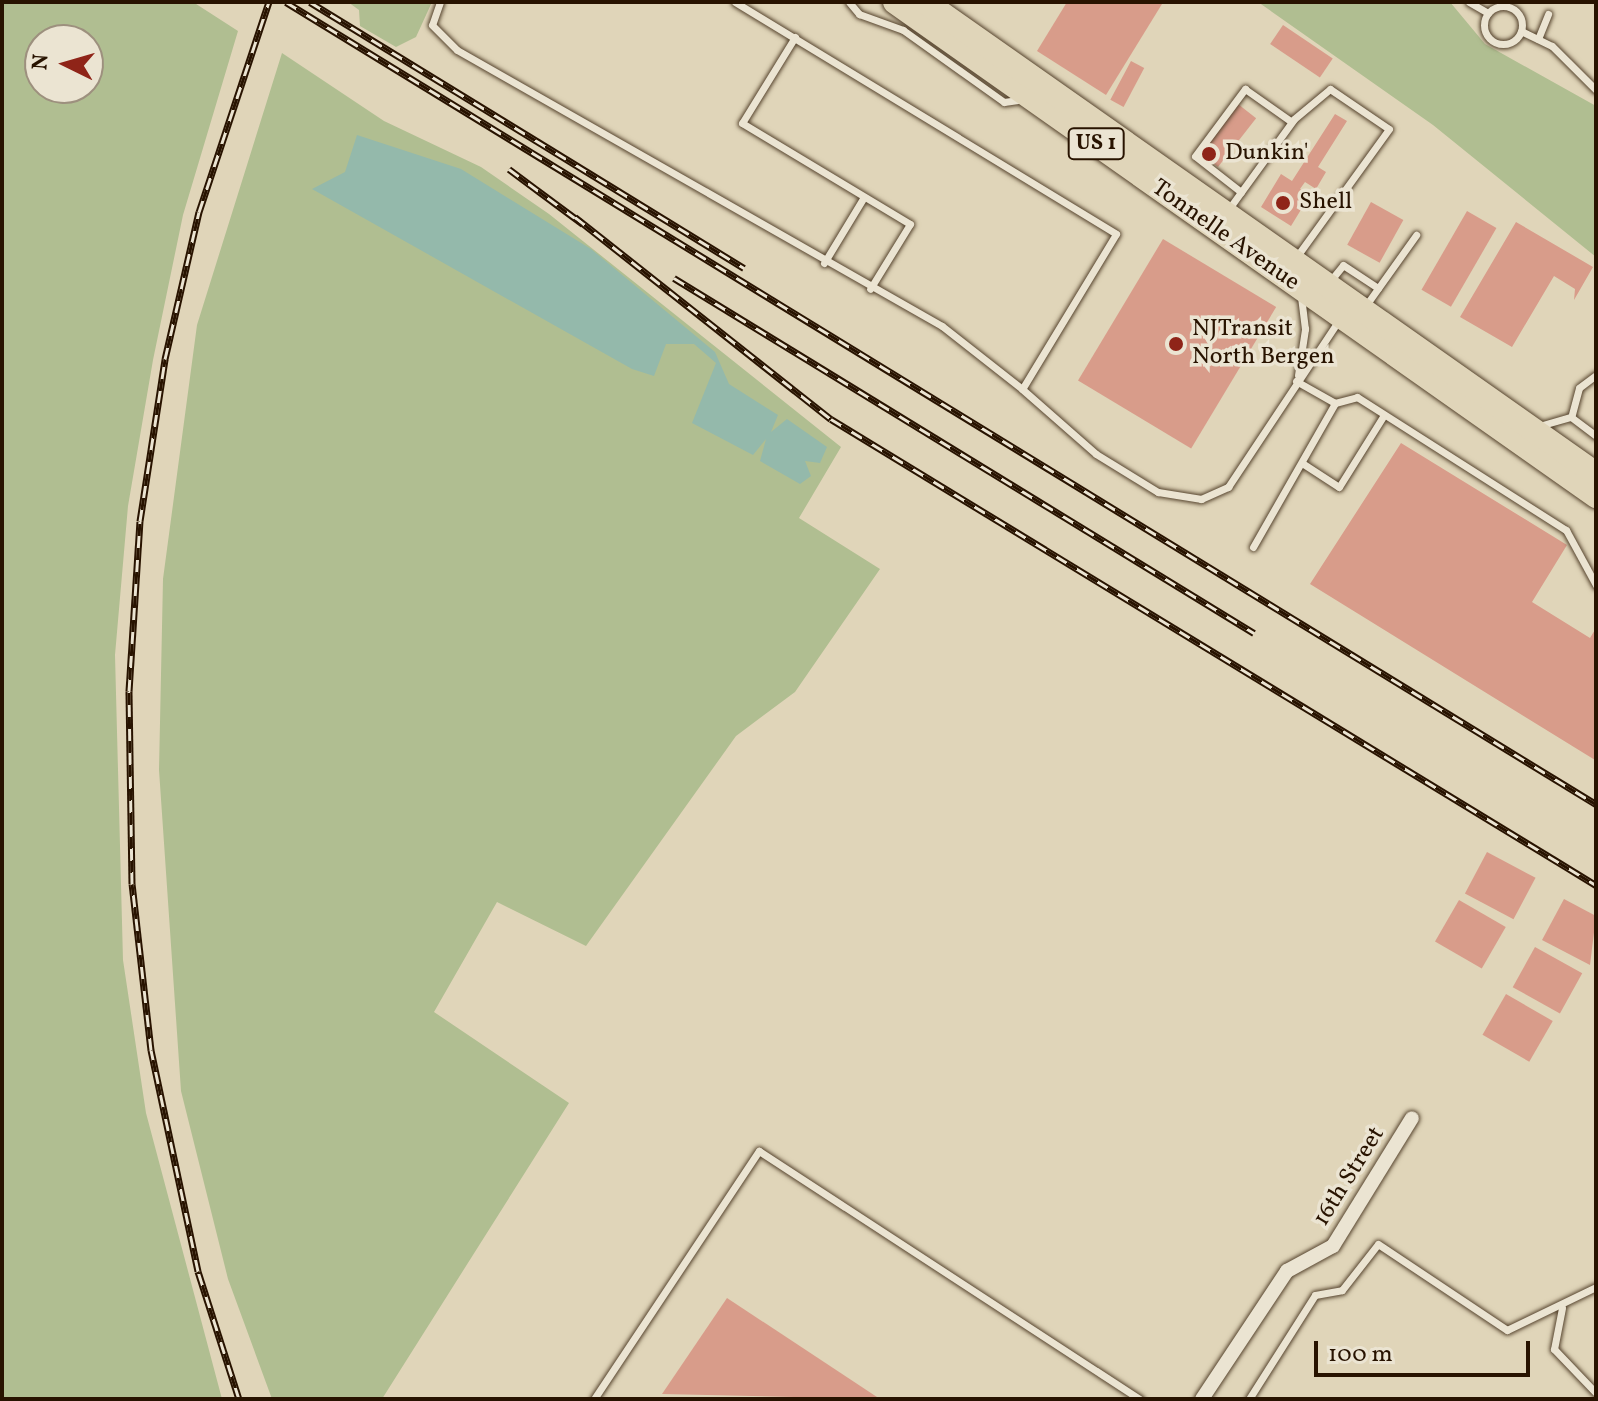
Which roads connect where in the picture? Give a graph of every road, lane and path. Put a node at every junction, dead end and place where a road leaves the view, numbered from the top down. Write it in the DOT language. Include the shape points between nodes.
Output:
graph roads {
  1 [pos="440,2"];
  2 [pos="735,2"];
  3 [pos="849,2"];
  4 [pos="895,2"];
  5 [pos="925,2"];
  6 [pos="1469,2"];
  7 [pos="1488,13"];
  8 [pos="1548,14"];
  9 [pos="1521,31"];
  10 [pos="795,37"];
  11 [pos="1538,39"];
  12 [pos="1596,90"];
  13 [pos="1030,97"];
  14 [pos="1292,122"];
  15 [pos="1241,192"];
  16 [pos="864,197"];
  17 [pos="1226,213"];
  18 [pos="1416,235"];
  19 [pos="1294,261"];
  20 [pos="824,263"];
  21 [pos="1327,285"];
  22 [pos="1298,287"];
  23 [pos="1378,288"];
  24 [pos="870,289"];
  25 [pos="1351,310"];
  26 [pos="1596,375"];
  27 [pos="1296,381"];
  28 [pos="1022,389"];
  29 [pos="1335,403"];
  30 [pos="1384,415"];
  31 [pos="1571,417"];
  32 [pos="1532,430"];
  33 [pos="1596,436"];
  34 [pos="1302,463"];
  35 [pos="1592,490"];
  36 [pos="1253,547"];
  37 [pos="1596,585"];
  38 [pos="1412,1118"];
  39 [pos="1596,1287"];
  40 [pos="1562,1308"];
  41 [pos="1596,1393"];
  42 [pos="594,1399"];
  43 [pos="1140,1399"];
  44 [pos="1202,1399"];
  45 [pos="1249,1399"];
  1 -- 20 [label="lane" via="432,25 457,50"];
  2 -- 10 [label="lane"];
  3 -- 13 [label="lane" via="859,14 903,30 1004,102"];
  4 -- 13 [label="highway, Tonnelle Avenue / US 1"];
  5 -- 17 [label="highway, Tonnelle Avenue / US 1"];
  6 -- 7 [label="lane"];
  7 -- 9 [label="lane" via="1512,8"];
  7 -- 9 [label="lane" via="1484,24 1491,40 1508,43"];
  8 -- 11 [label="lane"];
  9 -- 11 [label="lane"];
  10 -- 16 [label="lane" via="742,123"];
  10 -- 28 [label="lane" via="1116,234"];
  11 -- 12 [label="lane"];
  13 -- 22 [label="highway, Tonnelle Avenue / US 1"];
  14 -- 15 [label="lane"];
  14 -- 15 [label="lane" via="1245,89 1195,156"];
  14 -- 19 [label="lane" via="1330,89 1389,129"];
  15 -- 17 [label="lane"];
  16 -- 20 [label="lane"];
  16 -- 24 [label="lane" via="910,224"];
  17 -- 19 [label="highway, Tonnelle Avenue / US 1"];
  18 -- 23 [label="lane"];
  19 -- 21 [label="highway, Tonnelle Avenue / US 1"];
  20 -- 24 [label="lane"];
  21 -- 23 [label="lane" via="1343,265"];
  21 -- 25 [label="highway, Tonnelle Avenue / US 1"];
  22 -- 25 [label="highway, Tonnelle Avenue / US 1"];
  22 -- 27 [label="lane" via="1305,329"];
  23 -- 25 [label="lane"];
  24 -- 28 [label="lane" via="942,326"];
  25 -- 27 [label="lane"];
  25 -- 32 [label="highway, Tonnelle Avenue / US 1"];
  25 -- 35 [label="highway, Tonnelle Avenue / US 1"];
  26 -- 31 [label="lane" via="1579,388"];
  27 -- 28 [label="lane" via="1235,479 1211,496 1188,500 1158,492 1096,454"];
  27 -- 29 [label="lane"];
  29 -- 30 [label="lane" via="1357,397"];
  29 -- 34 [label="lane"];
  30 -- 34 [label="lane" via="1339,487"];
  30 -- 37 [label="lane" via="1566,530"];
  31 -- 32 [label="lane"];
  31 -- 33 [label="lane"];
  32 -- 35 [label="highway, Tonnelle Avenue / US 1"];
  34 -- 36 [label="lane"];
  38 -- 44 [label="street, 16th Street" via="1333,1246 1287,1271"];
  39 -- 40 [label="lane"];
  40 -- 41 [label="lane" via="1554,1349"];
  40 -- 45 [label="lane" via="1507,1330 1378,1244 1342,1290 1315,1295"];
  42 -- 43 [label="lane" via="759,1151"];
}
